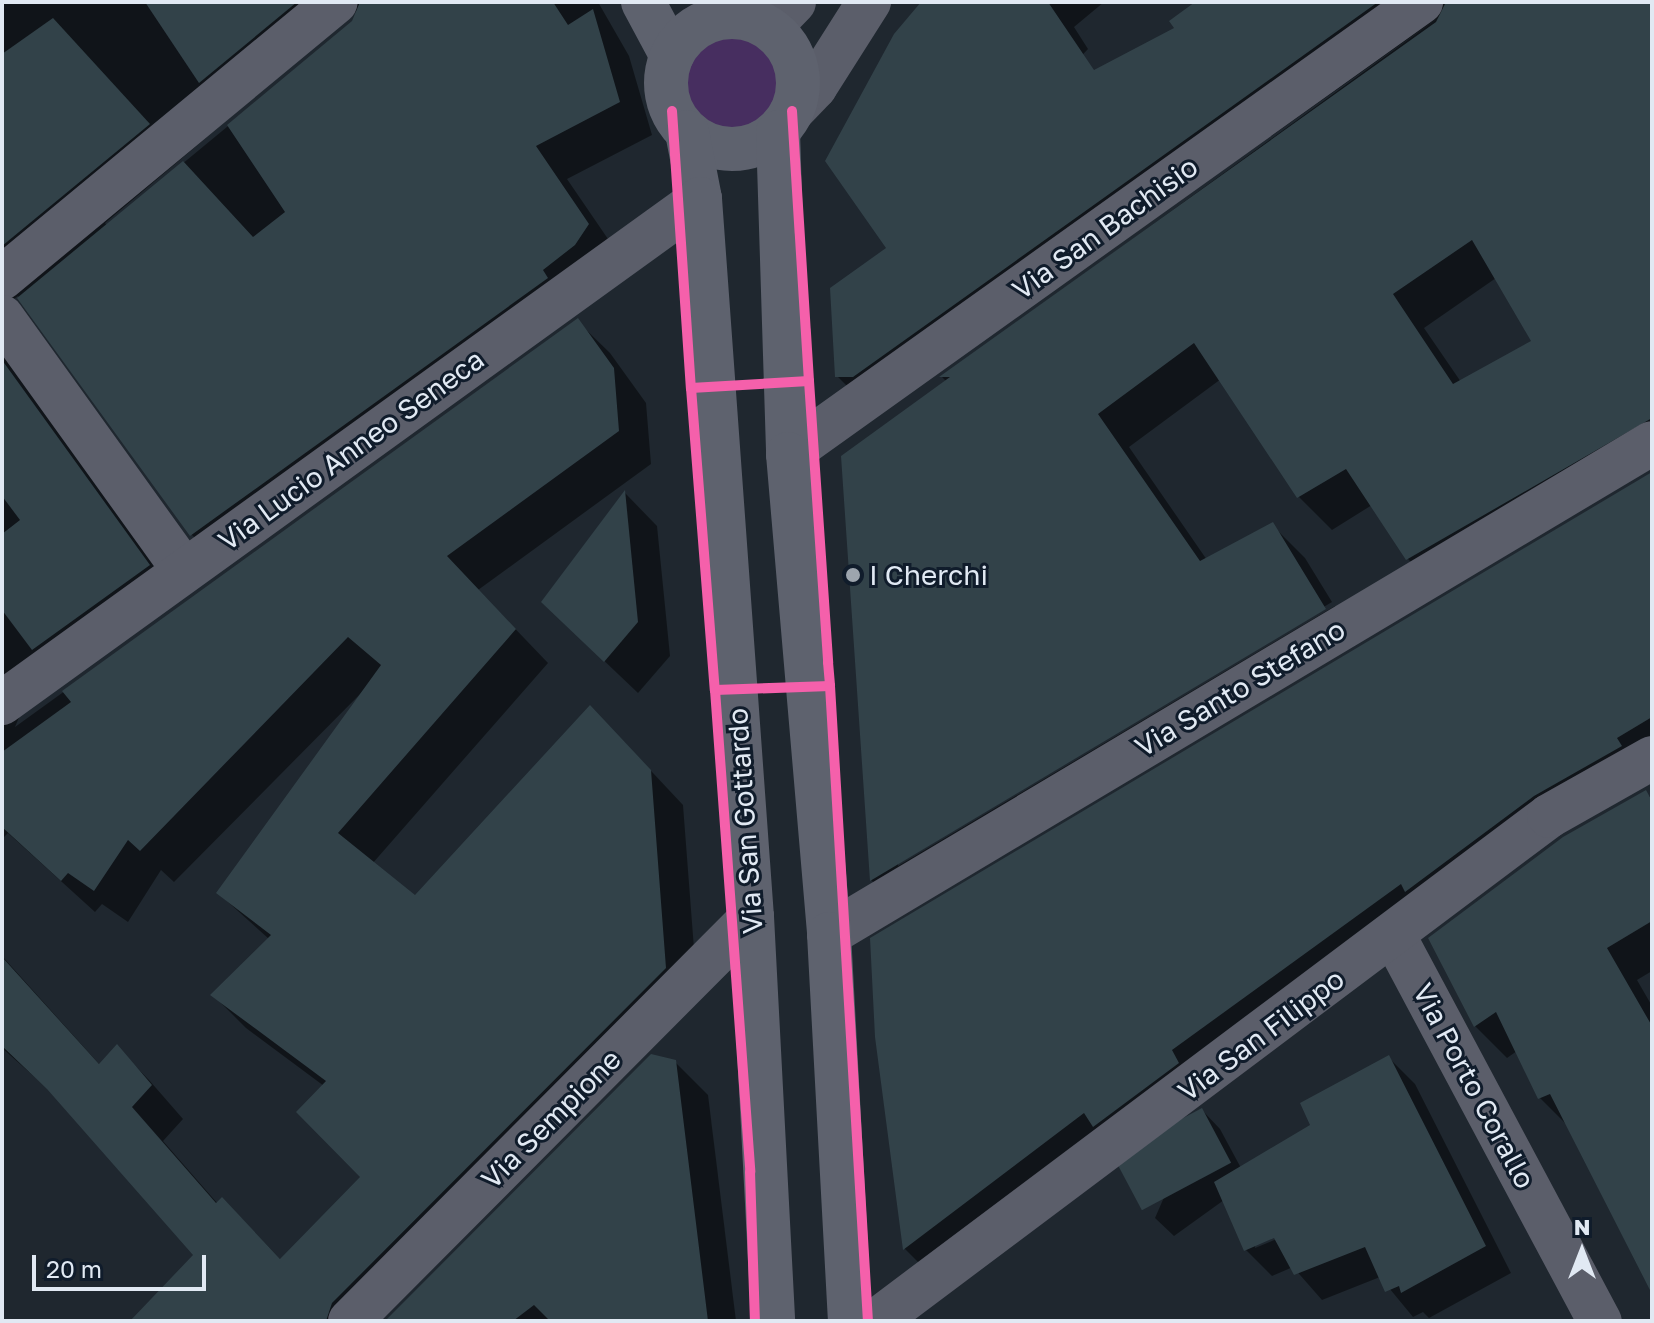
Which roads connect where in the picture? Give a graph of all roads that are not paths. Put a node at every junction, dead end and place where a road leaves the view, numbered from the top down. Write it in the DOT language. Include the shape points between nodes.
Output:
graph roads {
  1 [pos="336,2"];
  2 [pos="643,2"];
  3 [pos="869,2"];
  4 [pos="1421,2"];
  5 [pos="766,13"];
  6 [pos="672,56"];
  7 [pos="785,122"];
  8 [pos="687,132"];
  9 [pos="700,199"];
  10 [pos="2,278"];
  11 [pos="2,317"];
  12 [pos="1652,443"];
  13 [pos="788,454"];
  14 [pos="184,570"];
  15 [pos="2,703"];
  16 [pos="1652,758"];
  17 [pos="752,917"];
  18 [pos="829,934"];
  19 [pos="1394,936"];
  20 [pos="350,1321"];
  21 [pos="773,1321"];
  22 [pos="850,1321"];
  23 [pos="876,1321"];
  24 [pos="1600,1321"];
  1 -- 10 [label="street"];
  2 -- 6 [label="main road"];
  3 -- 7 [label="street" via="815,87"];
  4 -- 13 [label="street, Via San Bachisio"];
  5 -- 6 [label="main road" via="698,27"];
  5 -- 7 [label="main road" via="794,60 798,85"];
  6 -- 8 [label="main road" via="666,93"];
  7 -- 8 [label="main road" via="757,145 732,149 708,145"];
  7 -- 13 [label="main road"];
  8 -- 9 [label="main road, Via San Gottardo"];
  9 -- 14 [label="street, Via Lucio Anneo Seneca"];
  9 -- 17 [label="main road, Via San Gottardo"];
  11 -- 14 [label="street"];
  12 -- 18 [label="street, Via Santo Stefano"];
  13 -- 18 [label="main road"];
  14 -- 15 [label="street, Via Lucio Anneo Seneca"];
  16 -- 19 [label="street, Via San Filippo" via="1549,816"];
  17 -- 20 [label="street, Via Sempione"];
  17 -- 21 [label="main road, Via San Gottardo"];
  18 -- 22 [label="main road"];
  19 -- 23 [label="street, Via San Filippo"];
  19 -- 24 [label="street, Via Porto Corallo"];
}
